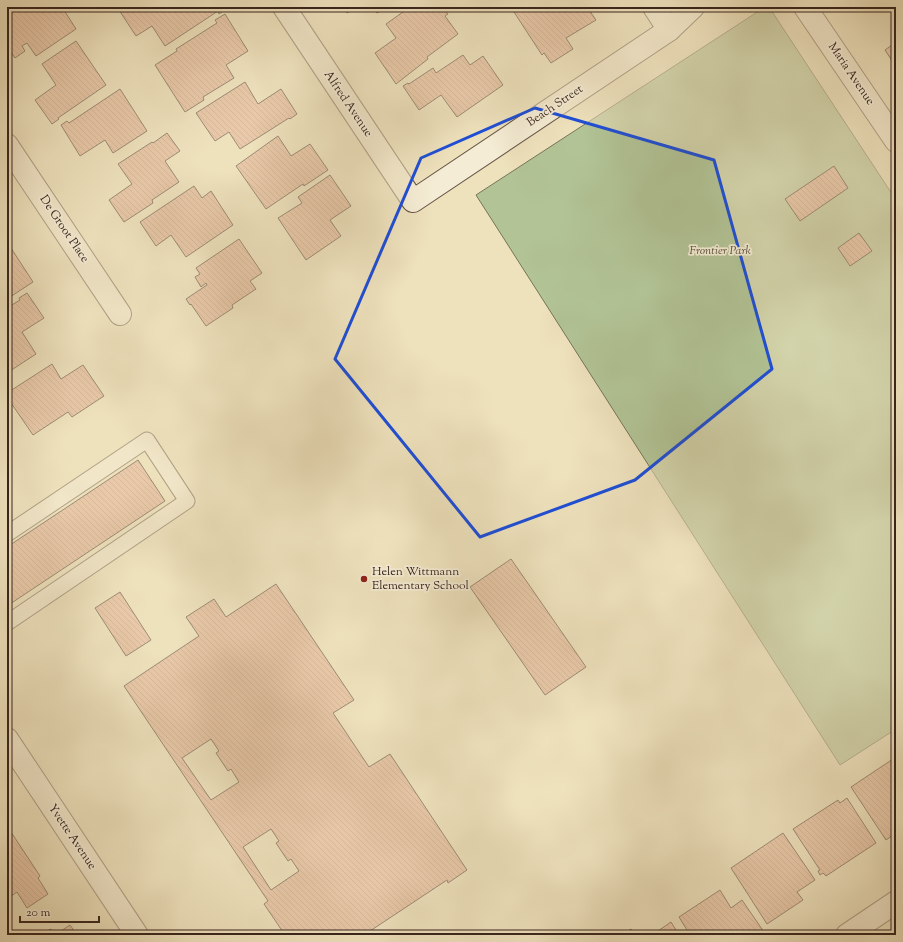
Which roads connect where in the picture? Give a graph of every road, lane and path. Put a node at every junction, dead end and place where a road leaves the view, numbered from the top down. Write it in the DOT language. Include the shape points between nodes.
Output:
graph roads {
  1 [pos="284,7"];
  2 [pos="654,7"];
  3 [pos="693,7"];
  4 [pos="805,7"];
  5 [pos="669,30"];
  6 [pos="896,141"];
  7 [pos="7,145"];
  8 [pos="413,201"];
  9 [pos="120,314"];
  10 [pos="7,534"];
  11 [pos="7,623"];
  12 [pos="8,743"];
  13 [pos="896,902"];
  14 [pos="137,935"];
  15 [pos="847,935"];
  1 -- 8 [label="street, Alfred Avenue"];
  2 -- 5 [label="street"];
  3 -- 5 [label="street, Beach Street"];
  4 -- 6 [label="street, Maria Avenue"];
  5 -- 8 [label="street, Beach Street"];
  7 -- 9 [label="street, De Groot Place"];
  10 -- 11 [label="lane" via="147,440 188,501"];
  12 -- 14 [label="street, Yvette Avenue"];
  13 -- 15 [label="street"];
}
